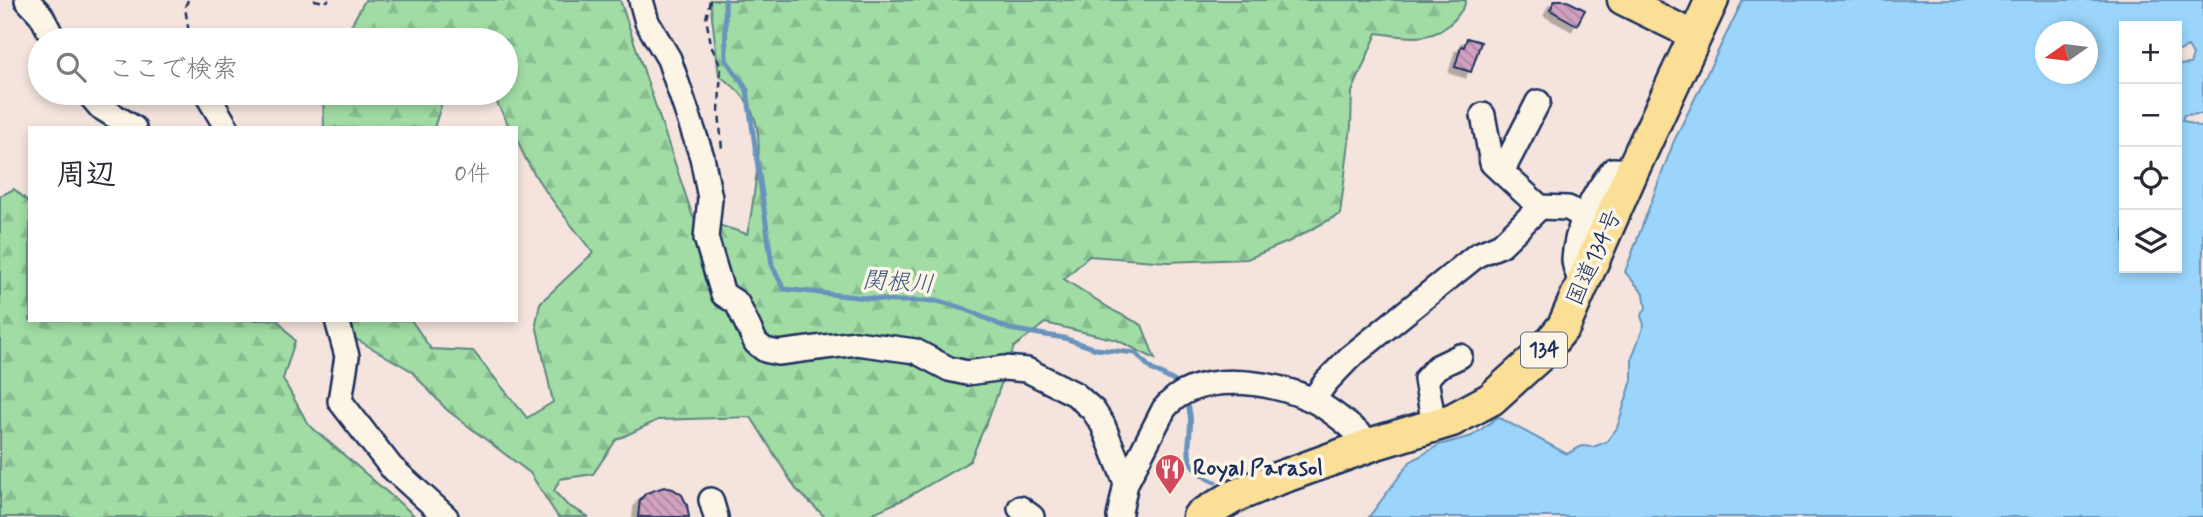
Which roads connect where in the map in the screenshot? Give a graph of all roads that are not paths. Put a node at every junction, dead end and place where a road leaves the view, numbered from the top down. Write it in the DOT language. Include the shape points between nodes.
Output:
graph roads {
  1 [pos="27,0"];
  2 [pos="641,0"];
  3 [pos="1622,0"];
  4 [pos="1712,0"];
  5 [pos="48,28"];
  6 [pos="1695,36"];
  7 [pos="1538,102"];
  8 [pos="98,105"];
  9 [pos="214,105"];
  10 [pos="1483,115"];
  11 [pos="131,126"];
  12 [pos="227,126"];
  13 [pos="1632,171"];
  14 [pos="1502,172"];
  15 [pos="1540,207"];
  16 [pos="1584,217"];
  17 [pos="1583,286"];
  18 [pos="338,322"];
  19 [pos="1460,356"];
  20 [pos="1313,400"];
  21 [pos="1434,425"];
  22 [pos="1376,443"];
  23 [pos="1126,482"];
  24 [pos="446,517"];
  25 [pos="1119,517"];
  26 [pos="1199,517"];
  1 -- 5 [label="street"];
  2 -- 23 [label="street" via="647,22 669,59 702,158 710,198 706,238 723,294 737,303 757,343 778,353 856,343 915,351 967,373 1027,370 1075,394 1093,410"];
  3 -- 6 [label="main road"];
  4 -- 6 [label="highway, 国道134号 / 134"];
  6 -- 13 [label="highway, 国道134号 / 134"];
  7 -- 14 [label="street"];
  8 -- 11 [label="street"];
  9 -- 12 [label="street"];
  10 -- 14 [label="street" via="1492,163"];
  13 -- 16 [label="street" via="1613,170"];
  13 -- 17 [label="highway, 国道134号 / 134"];
  14 -- 15 [label="street"];
  15 -- 16 [label="street" via="1568,208"];
  15 -- 20 [label="street" via="1501,245 1477,256 1349,358"];
  16 -- 17 [label="street" via="1574,262"];
  17 -- 21 [label="highway, 国道134号 / 134" via="1564,326 1527,368 1491,399"];
  18 -- 24 [label="street" via="347,356 340,401 391,467"];
  19 -- 21 [label="street" via="1437,367 1426,379"];
  20 -- 22 [label="street"];
  20 -- 23 [label="street" via="1272,387 1226,382 1182,393 1164,409"];
  21 -- 22 [label="highway, 国道134号 / 134"];
  22 -- 26 [label="highway, 国道134号 / 134" via="1271,481"];
  23 -- 25 [label="street"];
}
